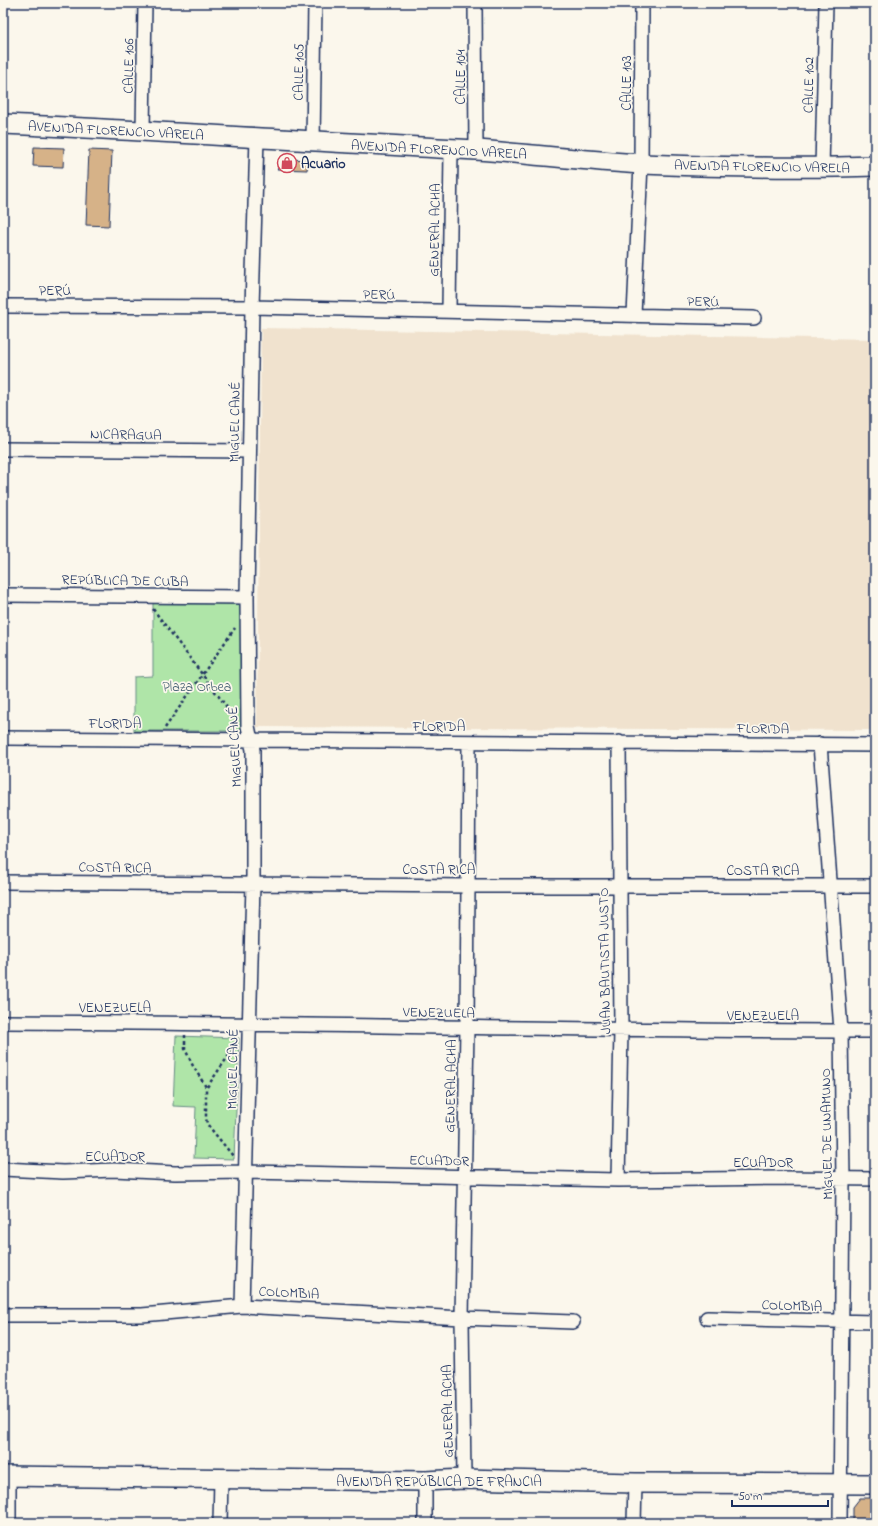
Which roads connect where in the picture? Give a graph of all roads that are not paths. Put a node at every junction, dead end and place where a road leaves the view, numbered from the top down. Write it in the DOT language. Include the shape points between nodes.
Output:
graph roads {
  1 [pos="145,3"];
  2 [pos="315,3"];
  3 [pos="476,3"];
  4 [pos="642,3"];
  5 [pos="826,3"];
  6 [pos="3,124"];
  7 [pos="143,130"];
  8 [pos="257,138"];
  9 [pos="314,142"];
  10 [pos="451,150"];
  11 [pos="476,150"];
  12 [pos="641,164"];
  13 [pos="875,166"];
  14 [pos="822,168"];
  15 [pos="3,306"];
  16 [pos="252,307"];
  17 [pos="449,311"];
  18 [pos="634,315"];
  19 [pos="754,318"];
  20 [pos="3,449"];
  21 [pos="249,452"];
  22 [pos="3,595"];
  23 [pos="247,604"];
  24 [pos="3,738"];
  25 [pos="251,741"];
  26 [pos="469,742"];
  27 [pos="619,742"];
  28 [pos="820,744"];
  29 [pos="875,746"];
  30 [pos="3,882"];
  31 [pos="253,884"];
  32 [pos="831,885"];
  33 [pos="467,886"];
  34 [pos="620,886"];
  35 [pos="875,886"];
  36 [pos="3,1022"];
  37 [pos="249,1025"];
  38 [pos="467,1028"];
  39 [pos="621,1030"];
  40 [pos="841,1031"];
  41 [pos="875,1031"];
  42 [pos="3,1169"];
  43 [pos="246,1172"];
  44 [pos="465,1177"];
  45 [pos="843,1179"];
  46 [pos="875,1179"];
  47 [pos="618,1180"];
  48 [pos="242,1306"];
  49 [pos="3,1315"];
  50 [pos="462,1318"];
  51 [pos="707,1318"];
  52 [pos="573,1322"];
  53 [pos="842,1322"];
  54 [pos="875,1322"];
  55 [pos="6,1476"];
  56 [pos="220,1479"];
  57 [pos="464,1479"];
  58 [pos="425,1481"];
  59 [pos="634,1483"];
  60 [pos="841,1483"];
  61 [pos="875,1484"];
  62 [pos="9,1523"];
  63 [pos="220,1523"];
  64 [pos="425,1523"];
  65 [pos="634,1523"];
  66 [pos="840,1523"];
  1 -- 7 [label="street, CALLE 106"];
  2 -- 9 [label="street, CALLE 105"];
  3 -- 11 [label="street, CALLE 104"];
  4 -- 12 [label="street, CALLE 103"];
  5 -- 14 [label="street, CALLE 102"];
  6 -- 7 [label="main road, AVENIDA FLORENCIO VARELA"];
  7 -- 8 [label="main road, AVENIDA FLORENCIO VARELA"];
  8 -- 9 [label="main road, AVENIDA FLORENCIO VARELA"];
  8 -- 16 [label="street, MIGUEL CANÉ"];
  9 -- 10 [label="main road, AVENIDA FLORENCIO VARELA"];
  10 -- 11 [label="main road, AVENIDA FLORENCIO VARELA"];
  10 -- 17 [label="street, GENERAL ACHA"];
  11 -- 12 [label="main road, AVENIDA FLORENCIO VARELA"];
  12 -- 14 [label="main road, AVENIDA FLORENCIO VARELA"];
  12 -- 18 [label="street"];
  13 -- 14 [label="main road, AVENIDA FLORENCIO VARELA"];
  15 -- 16 [label="street, PERÚ"];
  16 -- 17 [label="street, PERÚ"];
  16 -- 21 [label="street, MIGUEL CANÉ"];
  17 -- 18 [label="street, PERÚ"];
  18 -- 19 [label="street, PERÚ"];
  20 -- 21 [label="street, NICARAGUA"];
  21 -- 23 [label="street, MIGUEL CANÉ"];
  22 -- 23 [label="street, REPÚBLICA DE CUBA" via="144,597"];
  23 -- 25 [label="street, MIGUEL CANÉ" via="248,726"];
  24 -- 25 [label="street, FLORIDA"];
  25 -- 26 [label="street, FLORIDA"];
  25 -- 31 [label="street, MIGUEL CANÉ"];
  26 -- 27 [label="street, FLORIDA"];
  26 -- 33 [label="street, GENERAL ACHA"];
  27 -- 28 [label="street, FLORIDA"];
  27 -- 34 [label="street, JUAN BAUTISTA JUSTO"];
  28 -- 29 [label="street, FLORIDA"];
  28 -- 32 [label="street, MIGUEL DE UNAMUNO"];
  30 -- 31 [label="street, COSTA RICA"];
  31 -- 33 [label="street, COSTA RICA"];
  31 -- 37 [label="street, MIGUEL CANÉ"];
  32 -- 34 [label="street, COSTA RICA"];
  32 -- 35 [label="street, COSTA RICA"];
  32 -- 40 [label="street, MIGUEL DE UNAMUNO"];
  33 -- 34 [label="street, COSTA RICA"];
  33 -- 38 [label="street, GENERAL ACHA"];
  34 -- 39 [label="street, JUAN BAUTISTA JUSTO"];
  36 -- 37 [label="street, VENEZUELA"];
  37 -- 38 [label="street, VENEZUELA"];
  37 -- 43 [label="street, MIGUEL CANÉ"];
  38 -- 39 [label="street, VENEZUELA"];
  38 -- 44 [label="street, GENERAL ACHA"];
  39 -- 40 [label="street, VENEZUELA"];
  39 -- 47 [label="street, JUAN BAUTISTA JUSTO"];
  40 -- 41 [label="street, VENEZUELA"];
  40 -- 45 [label="street, MIGUEL DE UNAMUNO"];
  42 -- 43 [label="street, ECUADOR" via="63,1172"];
  43 -- 44 [label="street, ECUADOR"];
  43 -- 48 [label="street, MIGUEL CANÉ"];
  44 -- 47 [label="street, ECUADOR"];
  44 -- 50 [label="street, GENERAL ACHA"];
  45 -- 46 [label="street, ECUADOR"];
  45 -- 47 [label="street, ECUADOR"];
  45 -- 53 [label="street, MIGUEL DE UNAMUNO"];
  48 -- 49 [label="street, COLOMBIA" via="142,1315"];
  48 -- 50 [label="street, COLOMBIA"];
  50 -- 52 [label="street, COLOMBIA"];
  50 -- 57 [label="street, GENERAL ACHA"];
  51 -- 53 [label="street, COLOMBIA"];
  53 -- 54 [label="street, COLOMBIA"];
  53 -- 60 [label="street, MIGUEL DE UNAMUNO"];
  55 -- 56 [label="main road, AVENIDA REPÚBLICA DE FRANCIA"];
  55 -- 62 [label="street"];
  56 -- 58 [label="main road, AVENIDA REPÚBLICA DE FRANCIA"];
  56 -- 63 [label="street"];
  57 -- 58 [label="main road, AVENIDA REPÚBLICA DE FRANCIA"];
  57 -- 59 [label="main road, AVENIDA REPÚBLICA DE FRANCIA"];
  58 -- 64 [label="street"];
  59 -- 60 [label="main road, AVENIDA REPÚBLICA DE FRANCIA"];
  59 -- 65 [label="street"];
  60 -- 61 [label="main road, AVENIDA REPÚBLICA DE FRANCIA"];
  60 -- 66 [label="street, MIGUEL DE UNAMUNO"];
}
